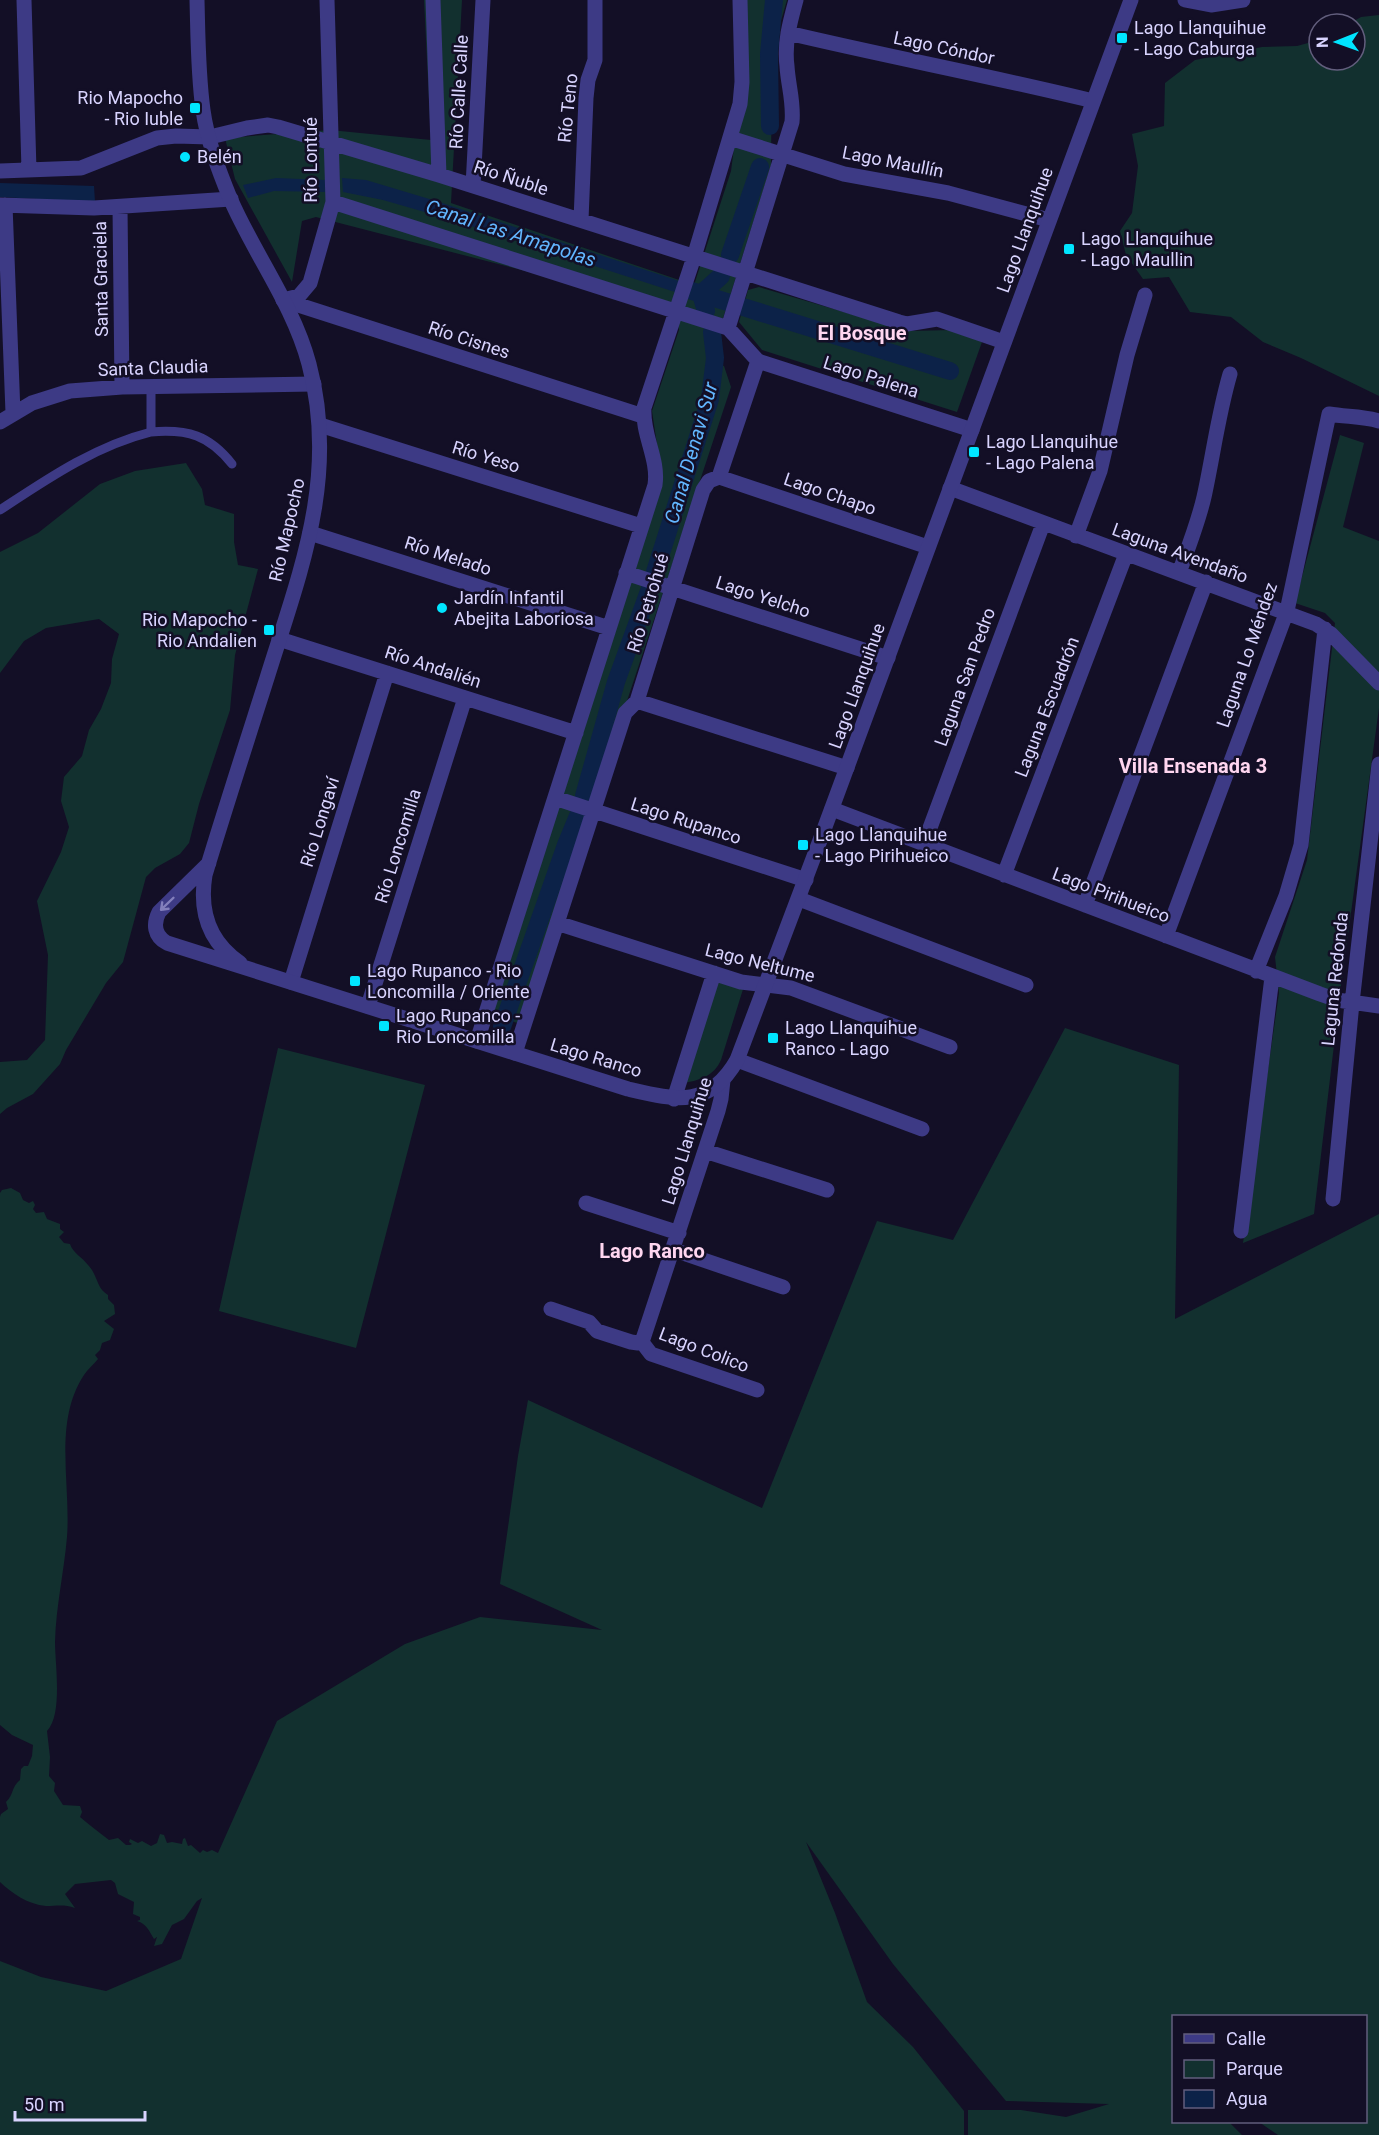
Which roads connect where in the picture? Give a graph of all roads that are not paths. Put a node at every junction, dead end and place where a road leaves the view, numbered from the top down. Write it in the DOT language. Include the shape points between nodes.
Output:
graph roads {
  1 [pos="24,0"];
  2 [pos="197,0"];
  3 [pos="327,0"];
  4 [pos="433,0"];
  5 [pos="483,0"];
  6 [pos="596,0"];
  7 [pos="740,0"];
  8 [pos="796,0"];
  9 [pos="1131,0"];
  10 [pos="1185,0"];
  11 [pos="1243,0"];
  12 [pos="788,33"];
  13 [pos="1093,101"];
  14 [pos="210,137"];
  15 [pos="730,138"];
  16 [pos="332,142"];
  17 [pos="783,155"];
  18 [pos="29,170"];
  19 [pos="0,171"];
  20 [pos="439,175"];
  21 [pos="473,186"];
  22 [pos="231,199"];
  23 [pos="333,202"];
  24 [pos="3,205"];
  25 [pos="120,207"];
  26 [pos="581,220"];
  27 [pos="1049,220"];
  28 [pos="694,257"];
  29 [pos="746,272"];
  30 [pos="1145,295"];
  31 [pos="283,300"];
  32 [pos="676,310"];
  33 [pos="728,328"];
  34 [pos="1004,342"];
  35 [pos="758,361"];
  36 [pos="1230,374"];
  37 [pos="314,384"];
  38 [pos="122,387"];
  39 [pos="151,387"];
  40 [pos="13,413"];
  41 [pos="644,416"];
  42 [pos="0,422"];
  43 [pos="1379,422"];
  44 [pos="320,425"];
  45 [pos="972,430"];
  46 [pos="151,432"];
  47 [pos="232,464"];
  48 [pos="719,477"];
  49 [pos="950,488"];
  50 [pos="0,510"];
  51 [pos="1043,524"];
  52 [pos="641,526"];
  53 [pos="310,533"];
  54 [pos="1076,536"];
  55 [pos="928,547"];
  56 [pos="1126,554"];
  57 [pos="626,573"];
  58 [pos="1179,573"];
  59 [pos="1206,582"];
  60 [pos="673,588"];
  61 [pos="1287,611"];
  62 [pos="609,628"];
  63 [pos="1325,629"];
  64 [pos="279,639"];
  65 [pos="888,658"];
  66 [pos="387,673"];
  67 [pos="1379,682"];
  68 [pos="465,698"];
  69 [pos="637,701"];
  70 [pos="576,733"];
  71 [pos="1379,764"];
  72 [pos="847,768"];
  73 [pos="555,798"];
  74 [pos="832,809"];
  75 [pos="593,811"];
  76 [pos="924,844"];
  77 [pos="209,863"];
  78 [pos="1004,875"];
  79 [pos="806,880"];
  80 [pos="799,899"];
  81 [pos="1085,905"];
  82 [pos="557,923"];
  83 [pos="1166,936"];
  84 [pos="251,969"];
  85 [pos="1256,971"];
  86 [pos="714,973"];
  87 [pos="1272,977"];
  88 [pos="291,982"];
  89 [pos="766,985"];
  90 [pos="1026,985"];
  91 [pos="1352,1003"];
  92 [pos="368,1006"];
  93 [pos="1379,1006"];
  94 [pos="477,1041"];
  95 [pos="950,1047"];
  96 [pos="515,1053"];
  97 [pos="737,1060"];
  98 [pos="723,1080"];
  99 [pos="674,1099"];
  100 [pos="922,1130"];
  101 [pos="705,1151"];
  102 [pos="827,1190"];
  103 [pos="1333,1199"];
  104 [pos="586,1203"];
  105 [pos="1241,1231"];
  106 [pos="679,1233"];
  107 [pos="674,1250"];
  108 [pos="783,1287"];
  109 [pos="551,1309"];
  110 [pos="641,1341"];
  111 [pos="757,1390"];
  1 -- 18 [label="street"];
  2 -- 14 [label="street, Río Mapocho" via="201,88"];
  3 -- 16 [label="street, Río Lontué"];
  4 -- 20 [label="street, Río Calle Calle"];
  5 -- 21 [label="street, Río Calle Calle"];
  6 -- 26 [label="street, Río Teno" via="595,60 586,98"];
  7 -- 15 [label="street, Río Petrohué" via="742,82"];
  8 -- 12 [label="street"];
  9 -- 13 [label="street, Lago Llanquihue"];
  10 -- 11 [label="street" via="1211,5"];
  12 -- 13 [label="street, Lago Cóndor"];
  12 -- 17 [label="street" via="787,66 793,111"];
  13 -- 27 [label="street, Lago Llanquihue"];
  14 -- 16 [label="street, Río Ñuble" via="268,125"];
  14 -- 18 [label="street, Río Ñuble" via="157,138 81,168"];
  14 -- 22 [label="street, Río Mapocho"];
  15 -- 17 [label="street, Lago Maullín"];
  15 -- 28 [label="street, Río Petrohué"];
  16 -- 20 [label="street, Río Ñuble"];
  16 -- 23 [label="street, Río Lontué"];
  17 -- 27 [label="street, Lago Maullín" via="844,174 948,193"];
  17 -- 29 [label="street"];
  18 -- 19 [label="street, Río Ñuble"];
  20 -- 21 [label="street, Río Ñuble"];
  21 -- 26 [label="street, Río Ñuble"];
  22 -- 25 [label="street"];
  22 -- 31 [label="street, Río Mapocho"];
  23 -- 31 [label="street, Río Lontué" via="310,283 298,296"];
  23 -- 32 [label="street"];
  24 -- 25 [label="street"];
  24 -- 40 [label="street"];
  25 -- 38 [label="street, Santa Graciela"];
  26 -- 28 [label="street, Río Ñuble"];
  27 -- 34 [label="street, Lago Llanquihue"];
  28 -- 29 [label="street, Río Ñuble"];
  28 -- 32 [label="street, Río Petrohué"];
  29 -- 33 [label="street"];
  29 -- 34 [label="street, Río Ñuble" via="899,322 937,319"];
  30 -- 54 [label="street" via="1100,471"];
  31 -- 37 [label="street, Río Mapocho" via="302,342"];
  31 -- 41 [label="street, Río Cisnes"];
  32 -- 33 [label="street"];
  32 -- 41 [label="street, Río Petrohué"];
  33 -- 35 [label="street"];
  34 -- 45 [label="street, Lago Llanquihue"];
  35 -- 45 [label="street, Lago Palena"];
  35 -- 48 [label="street, Río Petrohué"];
  36 -- 58 [label="street" via="1203,498"];
  37 -- 39 [label="street, Santa Claudia"];
  37 -- 44 [label="street, Río Mapocho"];
  38 -- 39 [label="street, Santa Claudia"];
  38 -- 40 [label="street, Santa Claudia" via="70,391"];
  39 -- 46 [label="lane"];
  40 -- 42 [label="street, Santa Claudia"];
  41 -- 52 [label="street, Río Petrohué" via="656,479"];
  43 -- 61 [label="street, Laguna Lo Méndez" via="1329,414"];
  44 -- 52 [label="street, Río Yeso"];
  44 -- 53 [label="street, Río Mapocho" via="320,478"];
  45 -- 49 [label="street, Lago Llanquihue"];
  46 -- 47 [label="lane" via="177,431 205,439 219,447"];
  46 -- 50 [label="lane" via="119,441 78,461"];
  48 -- 55 [label="street, Lago Chapo"];
  48 -- 60 [label="street, Río Petrohué" via="703,490"];
  49 -- 51 [label="street, Laguna Avendaño"];
  49 -- 55 [label="street, Lago Llanquihue"];
  51 -- 54 [label="street, Laguna Avendaño"];
  51 -- 76 [label="street, Laguna San Pedro"];
  52 -- 57 [label="street, Río Petrohué"];
  53 -- 62 [label="street, Río Melado"];
  53 -- 64 [label="street, Río Mapocho"];
  54 -- 56 [label="street, Laguna Avendaño"];
  55 -- 65 [label="street, Lago Llanquihue"];
  56 -- 58 [label="street, Laguna Avendaño"];
  56 -- 78 [label="street, Laguna Escuadrón"];
  57 -- 60 [label="street, Lago Yelcho"];
  57 -- 62 [label="street, Río Petrohué"];
  58 -- 59 [label="street, Laguna Avendaño"];
  59 -- 61 [label="street, Laguna Avendaño"];
  59 -- 81 [label="street"];
  60 -- 65 [label="street, Lago Yelcho"];
  60 -- 69 [label="street, Río Petrohué"];
  61 -- 63 [label="street, Laguna Avendaño"];
  61 -- 83 [label="street, Laguna Lo Méndez"];
  62 -- 70 [label="street, Río Petrohué"];
  63 -- 67 [label="street, Laguna Avendaño"];
  63 -- 85 [label="street" via="1300,845 1289,888"];
  64 -- 66 [label="street, Río Andalién"];
  64 -- 77 [label="street, Río Mapocho"];
  65 -- 72 [label="street, Lago Llanquihue"];
  66 -- 68 [label="street, Río Andalién"];
  66 -- 88 [label="street, Río Longaví"];
  68 -- 70 [label="street, Río Andalién"];
  68 -- 92 [label="street, Río Loncomilla"];
  69 -- 72 [label="street"];
  69 -- 75 [label="street, Río Petrohué" via="625,713"];
  70 -- 73 [label="street, Río Petrohué"];
  71 -- 91 [label="street, Laguna Redonda"];
  72 -- 74 [label="street, Lago Llanquihue"];
  73 -- 75 [label="street, Lago Rupanco"];
  73 -- 94 [label="street, Río Petrohué"];
  74 -- 76 [label="street, Lago Pirihueico"];
  74 -- 79 [label="street, Lago Llanquihue"];
  75 -- 79 [label="street, Lago Rupanco"];
  75 -- 82 [label="street, Río Petrohué"];
  76 -- 78 [label="street, Lago Pirihueico"];
  77 -- 84 [label="street, Río Mapocho" via="203,901 208,926 230,956"];
  77 -- 84 [label="street, Río Mapocho, one-way" via="159,912 156,930 162,940 176,947"];
  78 -- 81 [label="street, Lago Pirihueico"];
  79 -- 80 [label="street, Lago Llanquihue"];
  80 -- 89 [label="street, Lago Llanquihue"];
  80 -- 90 [label="street"];
  81 -- 83 [label="street, Lago Pirihueico"];
  82 -- 86 [label="street, Lago Neltume"];
  82 -- 96 [label="street, Río Petrohué"];
  83 -- 85 [label="street, Lago Pirihueico"];
  84 -- 88 [label="street, Lago Ranco"];
  85 -- 87 [label="street, Lago Pirihueico"];
  86 -- 89 [label="street, Lago Neltume"];
  86 -- 99 [label="street"];
  87 -- 91 [label="street, Lago Pirihueico"];
  87 -- 105 [label="street"];
  88 -- 92 [label="street, Lago Ranco"];
  89 -- 95 [label="street, Lago Neltume" via="791,987"];
  89 -- 97 [label="street, Lago Llanquihue"];
  91 -- 93 [label="street, Lago Pirihueico"];
  91 -- 103 [label="street, Laguna Redonda"];
  92 -- 94 [label="street, Lago Ranco"];
  94 -- 96 [label="street, Lago Ranco"];
  96 -- 99 [label="street, Lago Ranco" via="628,1089"];
  97 -- 98 [label="street, Lago Llanquihue"];
  97 -- 100 [label="street"];
  98 -- 99 [label="street, Lago Ranco" via="702,1095"];
  98 -- 101 [label="street, Lago Llanquihue" via="722,1099"];
  101 -- 102 [label="street"];
  101 -- 106 [label="street, Lago Llanquihue"];
  104 -- 106 [label="street"];
  106 -- 107 [label="street, Lago Llanquihue"];
  107 -- 108 [label="street"];
  107 -- 110 [label="street, Lago Llanquihue"];
  109 -- 110 [label="street" via="589,1322 597,1331 631,1342"];
  110 -- 111 [label="street, Lago Colico" via="651,1354"];
}
